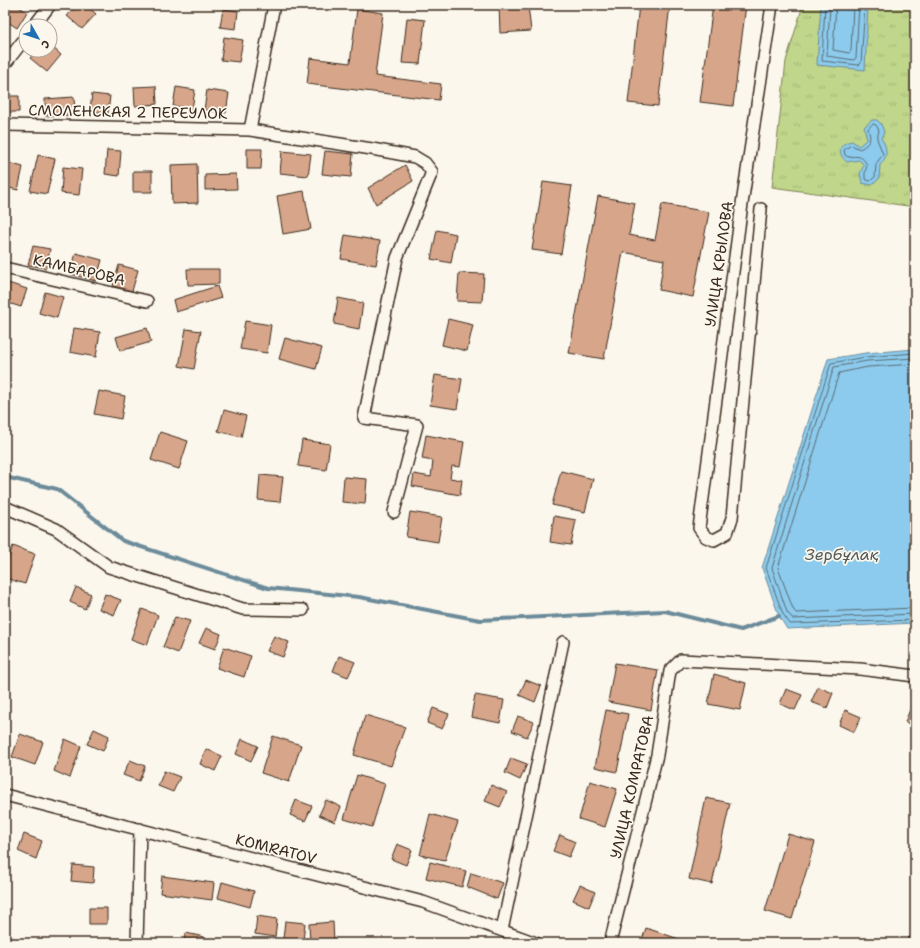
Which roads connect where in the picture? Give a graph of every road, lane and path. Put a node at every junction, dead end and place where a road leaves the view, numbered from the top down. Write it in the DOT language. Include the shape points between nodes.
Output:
graph roads {
  1 [pos="50,5"];
  2 [pos="274,5"];
  3 [pos="772,5"];
  4 [pos="40,18"];
  5 [pos="18,47"];
  6 [pos="5,64"];
  7 [pos="5,125"];
  8 [pos="250,130"];
  9 [pos="761,209"];
  10 [pos="5,268"];
  11 [pos="147,301"];
  12 [pos="5,507"];
  13 [pos="394,512"];
  14 [pos="303,610"];
  15 [pos="563,642"];
  16 [pos="915,676"];
  17 [pos="5,795"];
  18 [pos="140,829"];
  19 [pos="502,930"];
  20 [pos="137,943"];
  21 [pos="536,943"];
  22 [pos="610,943"];
  1 -- 4 [label="street"];
  2 -- 8 [label="street"];
  3 -- 9 [label="street, УЛИЦА КРЫЛОВА" via="742,204 699,528 706,537 714,540 726,533 732,518"];
  5 -- 6 [label="street"];
  7 -- 8 [label="street, СМОЛЕНСКАЯ 2 ПЕРЕУЛОК"];
  8 -- 13 [label="street, СМОЛЕНСКАЯ 2 ПЕРЕУЛОК" via="415,157 425,163 432,172 397,258 364,418 417,425"];
  10 -- 11 [label="street, КАМБАРОВА"];
  12 -- 14 [label="street" via="56,530 109,567 243,609"];
  15 -- 19 [label="street"];
  16 -- 22 [label="street, УЛИЦА КОМРАТОВА" via="860,668 681,660 670,671 658,754"];
  17 -- 18 [label="street, KOMRATOV"];
  18 -- 19 [label="street, KOMRATOV" via="423,902"];
  18 -- 20 [label="street"];
  19 -- 21 [label="street, KOMRATOV"];
}
